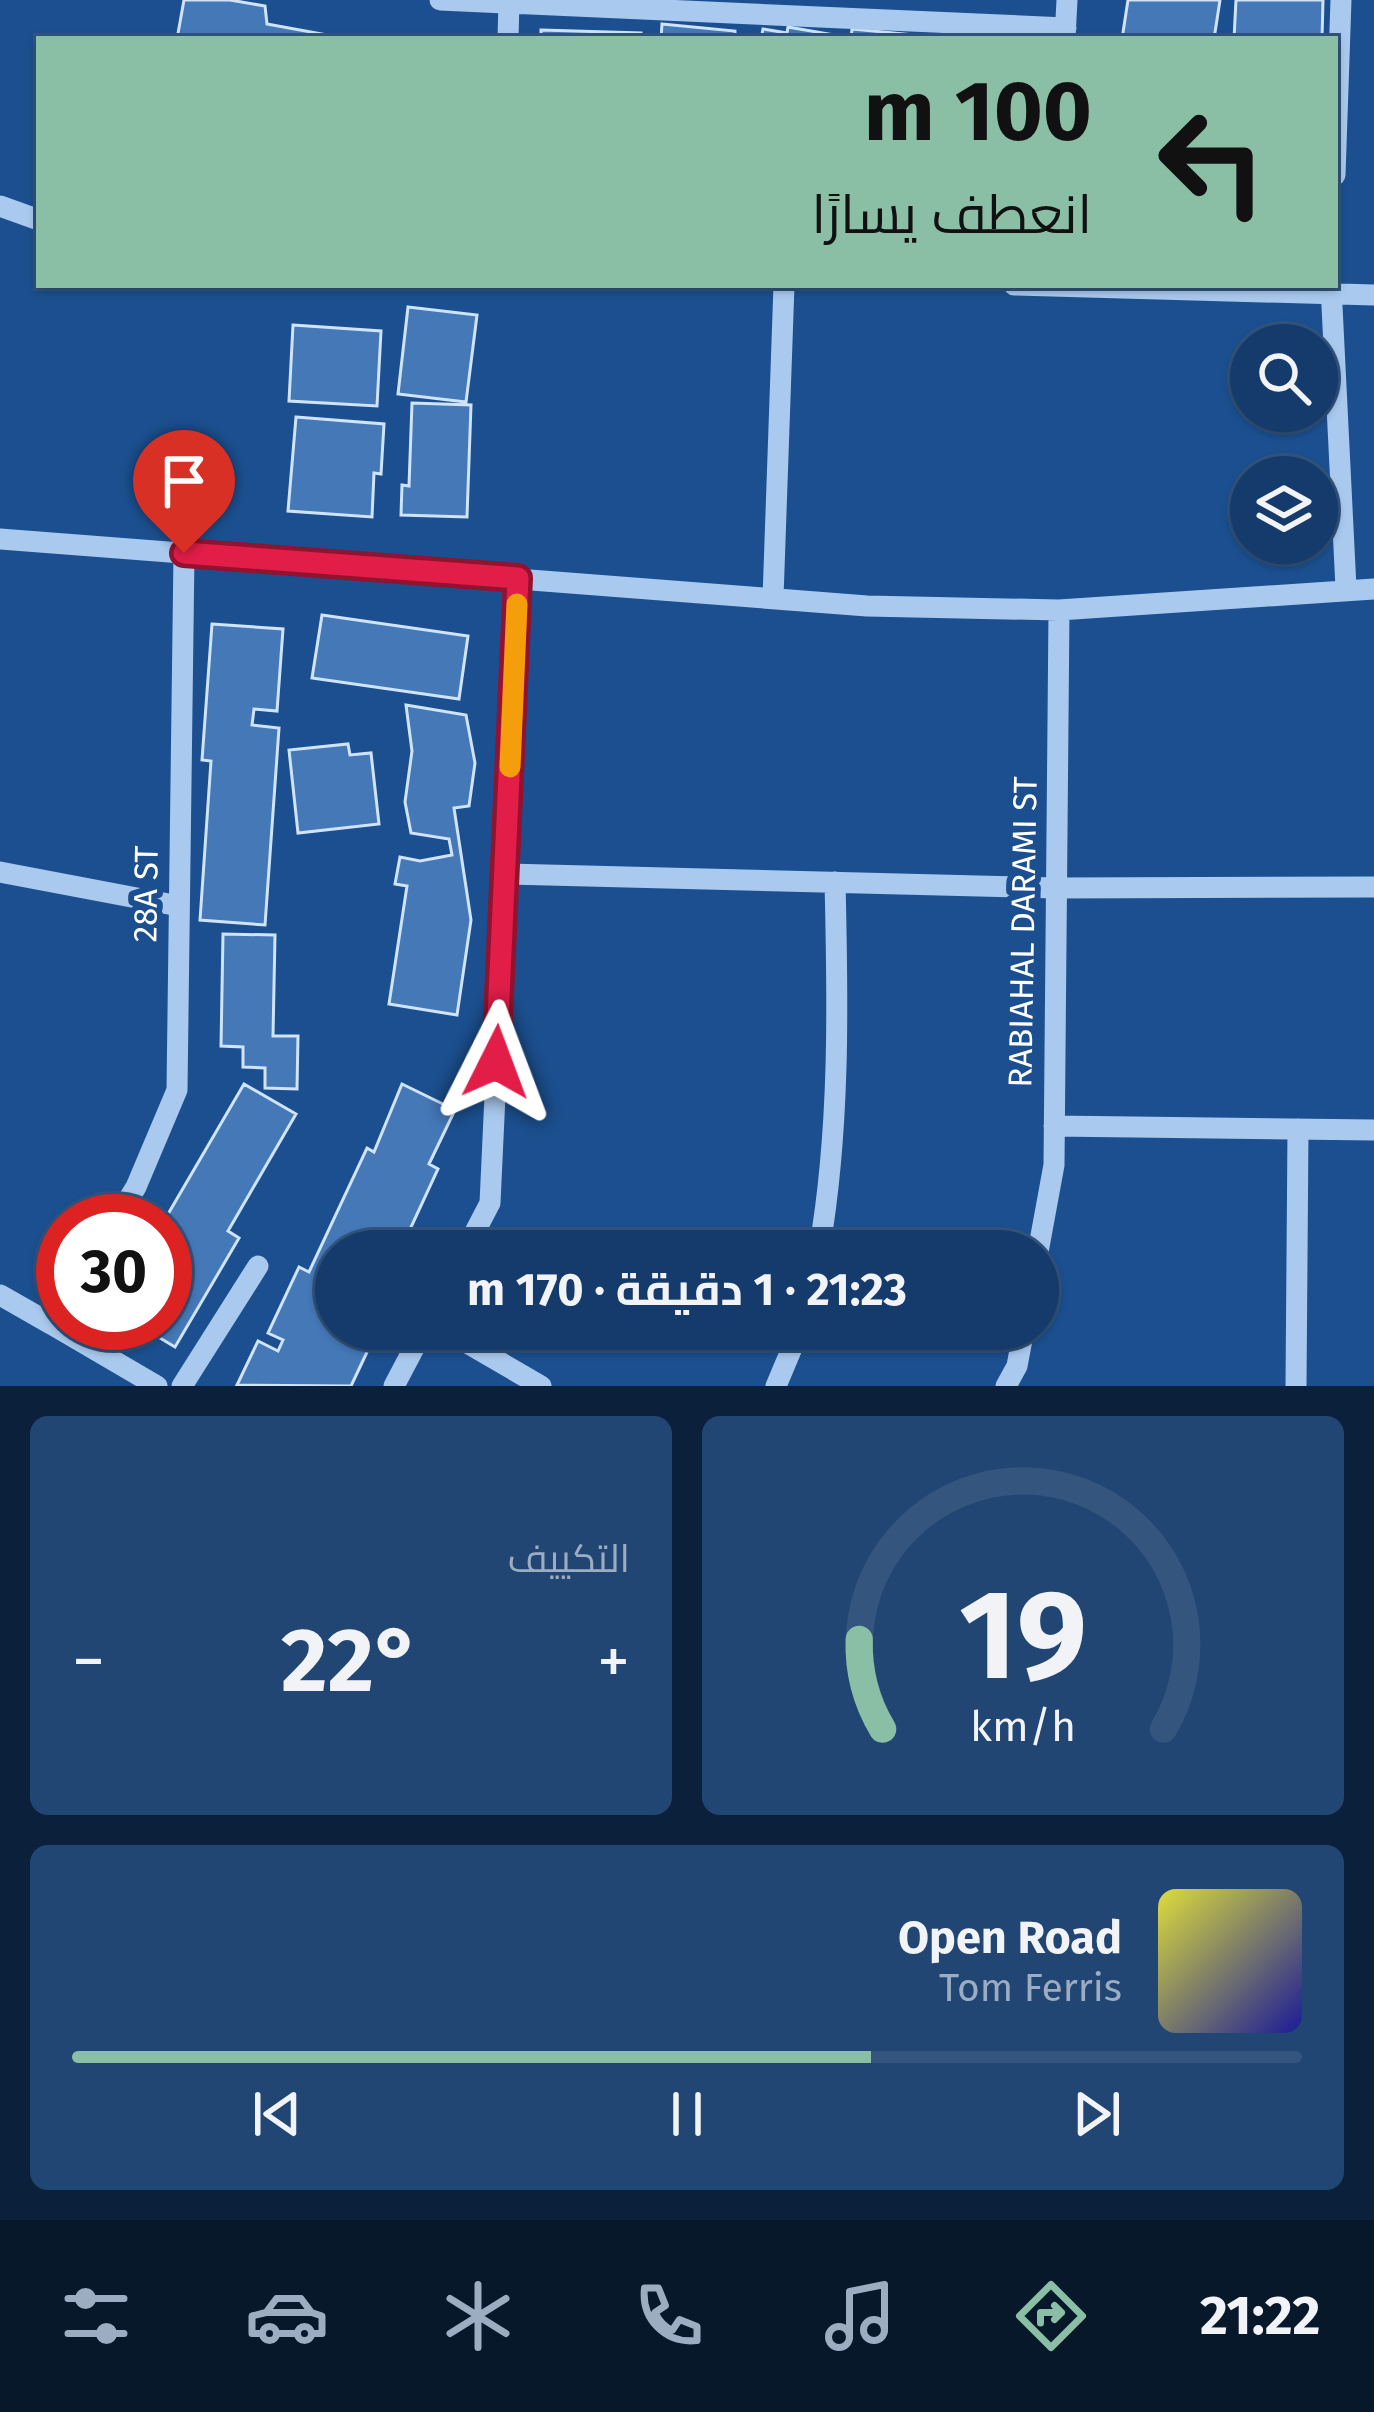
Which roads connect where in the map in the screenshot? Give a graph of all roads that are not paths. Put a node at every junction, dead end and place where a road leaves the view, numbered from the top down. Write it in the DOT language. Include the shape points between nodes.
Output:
graph roads {
  1 [pos="440,0"];
  2 [pos="1066,0"];
  3 [pos="1341,0"];
  4 [pos="509,2"];
  5 [pos="795,8"];
  6 [pos="1066,33"];
  7 [pos="508,36"];
  8 [pos="1338,88"];
  9 [pos="0,206"];
  10 [pos="36,219"];
  11 [pos="784,288"];
  12 [pos="1198,288"];
  13 [pos="1331,290"];
  14 [pos="1374,296"];
  15 [pos="0,539"];
  16 [pos="184,553"];
  17 [pos="518,578"];
  18 [pos="1346,588"];
  19 [pos="1374,590"];
  20 [pos="773,598"];
  21 [pos="1059,610"];
  22 [pos="0,872"];
  23 [pos="505,874"];
  24 [pos="835,883"];
  25 [pos="1374,887"];
  26 [pos="1057,888"];
  27 [pos="179,906"];
  28 [pos="1054,1126"];
  29 [pos="1298,1129"];
  30 [pos="1374,1130"];
  31 [pos="132,1194"];
  32 [pos="476,1230"];
  33 [pos="823,1230"];
  34 [pos="1042,1230"];
  35 [pos="258,1266"];
  36 [pos="0,1294"];
  37 [pos="36,1307"];
  38 [pos="106,1350"];
  39 [pos="413,1350"];
  40 [pos="479,1350"];
  41 [pos="791,1350"];
  42 [pos="1020,1350"];
  43 [pos="157,1386"];
  44 [pos="182,1386"];
  45 [pos="394,1386"];
  46 [pos="542,1386"];
  47 [pos="776,1386"];
  48 [pos="1006,1386"];
  49 [pos="1296,1386"];
  1 -- 4 [label="street"];
  2 -- 6 [label="street"];
  3 -- 8 [label="street"];
  4 -- 5 [label="street"];
  4 -- 7 [label="street"];
  5 -- 6 [label="street"];
  9 -- 10 [label="street"];
  11 -- 20 [label="street"];
  12 -- 13 [label="street"];
  13 -- 14 [label="street"];
  13 -- 18 [label="street"];
  15 -- 16 [label="street"];
  16 -- 17 [label="street"];
  16 -- 27 [label="street, 28A ST"];
  17 -- 20 [label="street"];
  17 -- 23 [label="street"];
  18 -- 19 [label="street"];
  18 -- 21 [label="street"];
  20 -- 21 [label="street"];
  21 -- 26 [label="street, RABIAHAL DARAMI ST"];
  22 -- 27 [label="street"];
  23 -- 24 [label="street"];
  23 -- 32 [label="street" via="490,1203"];
  24 -- 26 [label="street"];
  24 -- 33 [label="street" via="831,1180"];
  25 -- 26 [label="street"];
  26 -- 28 [label="street, RABIAHAL DARAMI ST"];
  27 -- 31 [label="street, 28A ST" via="177,1090"];
  28 -- 29 [label="street"];
  28 -- 34 [label="street, RABIAHAL DARAMI ST"];
  29 -- 30 [label="street"];
  29 -- 49 [label="street"];
  35 -- 44 [label="street"];
  36 -- 37 [label="street"];
  38 -- 43 [label="street"];
  39 -- 45 [label="street"];
  40 -- 46 [label="street"];
  41 -- 47 [label="street"];
  42 -- 48 [label="street"];
}
